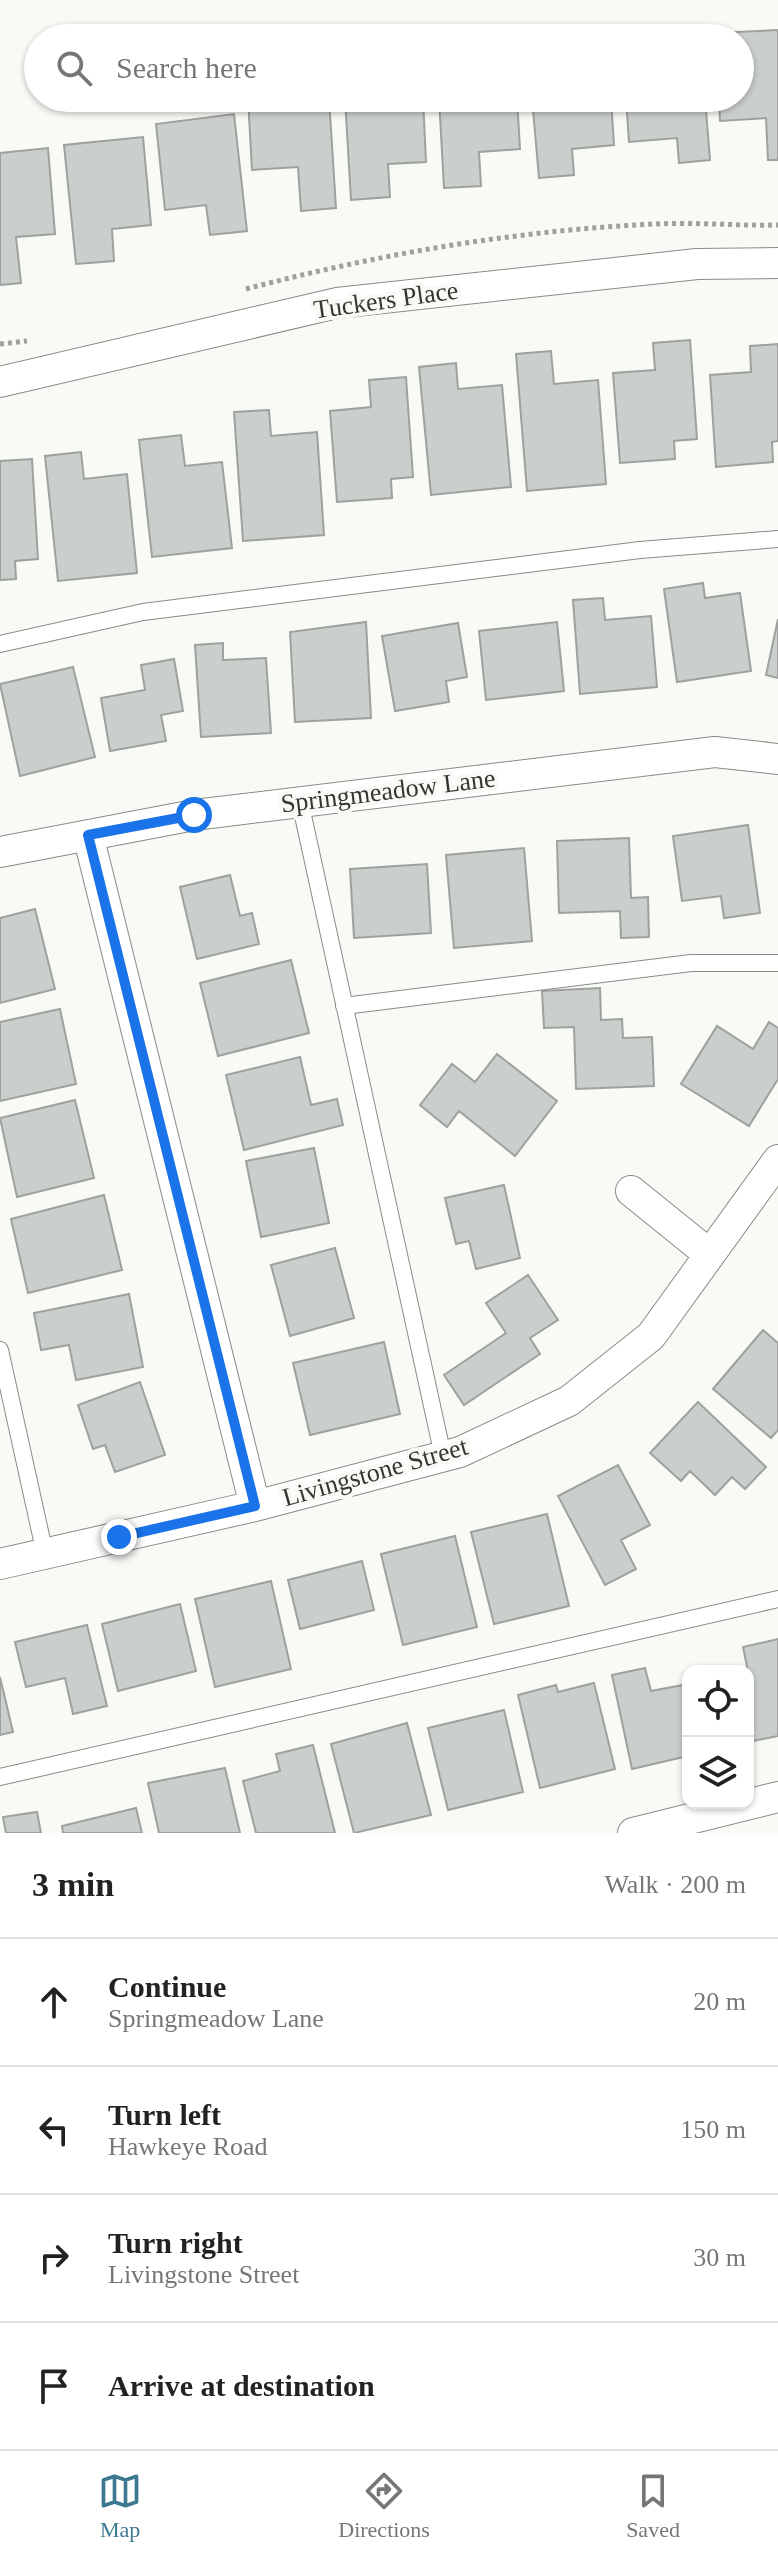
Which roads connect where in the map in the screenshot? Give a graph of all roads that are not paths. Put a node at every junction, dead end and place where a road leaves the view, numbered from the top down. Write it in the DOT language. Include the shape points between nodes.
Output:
graph roads {
  1 [pos="778,263"];
  2 [pos="0,382"];
  3 [pos="778,539"];
  4 [pos="0,644"];
  5 [pos="778,759"];
  6 [pos="300,802"];
  7 [pos="88,835"];
  8 [pos="0,852"];
  9 [pos="778,963"];
  10 [pos="344,1006"];
  11 [pos="778,1160"];
  12 [pos="631,1191"];
  13 [pos="709,1254"];
  14 [pos="0,1350"];
  15 [pos="443,1456"];
  16 [pos="255,1506"];
  17 [pos="45,1554"];
  18 [pos="0,1564"];
  19 [pos="778,1599"];
  20 [pos="0,1777"];
  21 [pos="778,1797"];
  22 [pos="633,1833"];
  1 -- 2 [label="street, Tuckers Place" via="697,264 337,303"];
  3 -- 4 [label="lane" via="640,550 143,612"];
  5 -- 6 [label="street, Springmeadow Lane" via="715,752"];
  6 -- 7 [label="street, Springmeadow Lane"];
  6 -- 10 [label="lane"];
  7 -- 8 [label="street, Springmeadow Lane"];
  7 -- 16 [label="street"];
  9 -- 10 [label="lane" via="691,963"];
  10 -- 15 [label="lane"];
  11 -- 13 [label="street, Livingstone Street"];
  12 -- 13 [label="street"];
  13 -- 15 [label="street, Livingstone Street" via="651,1336 569,1401"];
  14 -- 17 [label="lane"];
  15 -- 16 [label="street, Livingstone Street"];
  16 -- 17 [label="street, Livingstone Street"];
  17 -- 18 [label="street, Livingstone Street"];
  19 -- 20 [label="lane"];
  21 -- 22 [label="street"];
}
